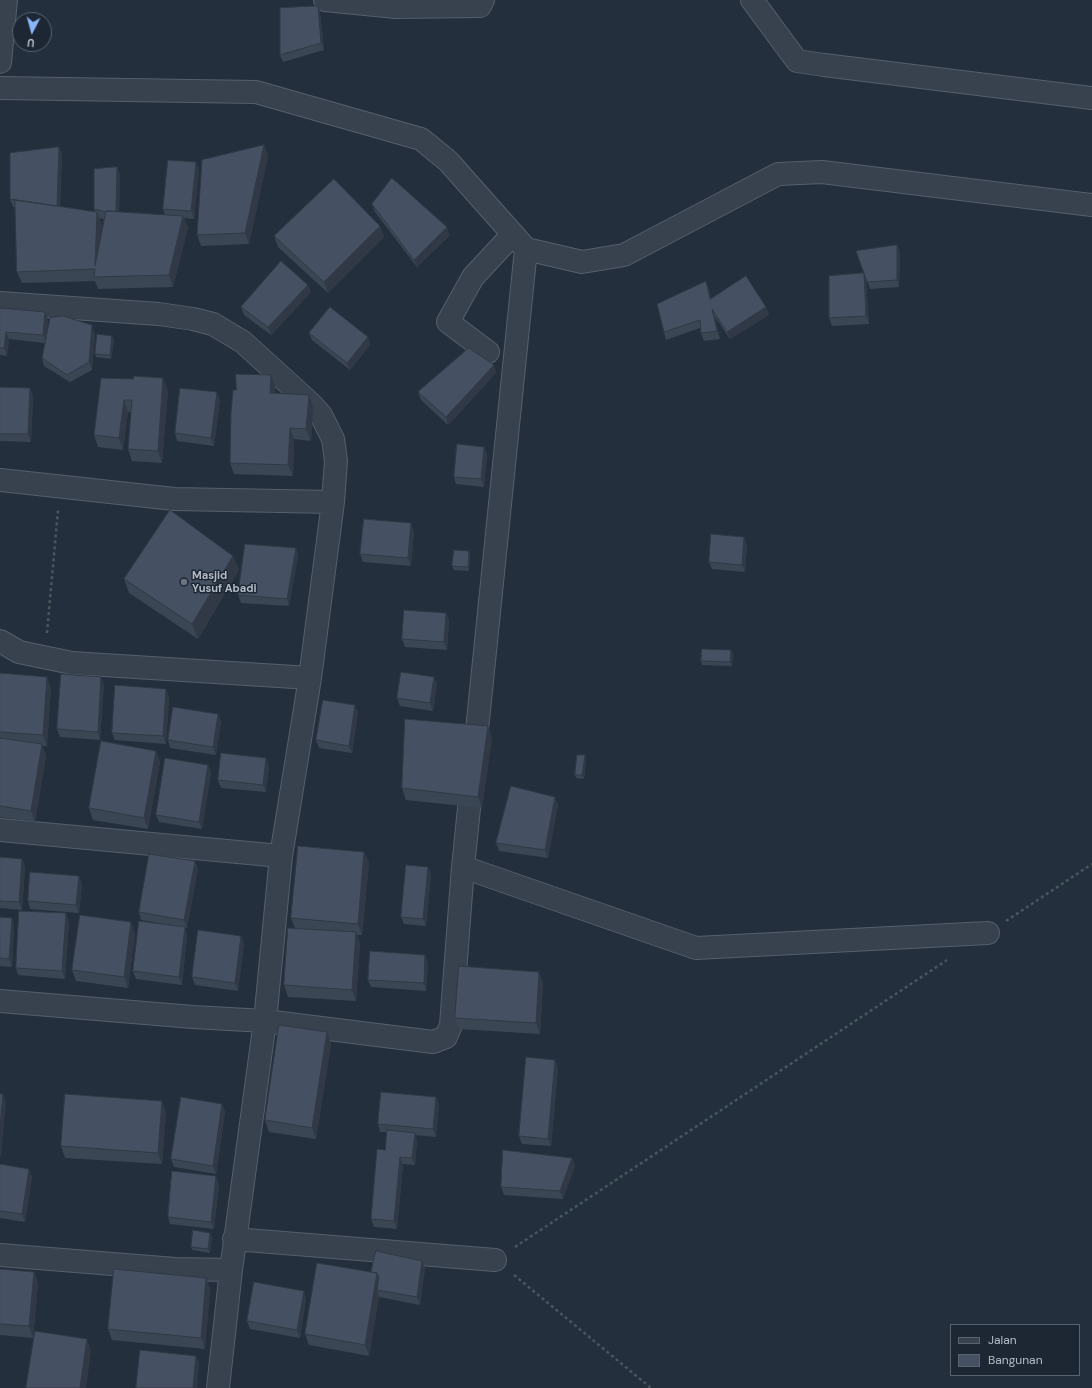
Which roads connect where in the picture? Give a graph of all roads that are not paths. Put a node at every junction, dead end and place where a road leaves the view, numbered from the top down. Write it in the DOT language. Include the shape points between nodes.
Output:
graph roads {
  1 [pos="6,0"];
  2 [pos="325,0"];
  3 [pos="483,0"];
  4 [pos="752,0"];
  5 [pos="0,62"];
  6 [pos="0,88"];
  7 [pos="1092,98"];
  8 [pos="1092,205"];
  9 [pos="519,241"];
  10 [pos="0,303"];
  11 [pos="488,352"];
  12 [pos="0,480"];
  13 [pos="333,502"];
  14 [pos="0,641"];
  15 [pos="310,678"];
  16 [pos="0,830"];
  17 [pos="281,856"];
  18 [pos="463,867"];
  19 [pos="988,932"];
  20 [pos="0,1001"];
  21 [pos="265,1021"];
  22 [pos="234,1239"];
  23 [pos="0,1255"];
  24 [pos="495,1260"];
  25 [pos="231,1270"];
  26 [pos="218,1388"];
  1 -- 5 [label="street"];
  2 -- 3 [label="street" via="396,7 480,6"];
  4 -- 7 [label="street" via="797,61"];
  6 -- 9 [label="street" via="256,92 421,139 448,162"];
  8 -- 9 [label="street" via="822,172 778,174 624,255 582,262"];
  9 -- 11 [label="street" via="473,277 448,322"];
  9 -- 18 [label="street"];
  10 -- 13 [label="street" via="159,314 213,324 243,342 321,415 333,439 336,461"];
  12 -- 13 [label="street" via="174,500"];
  13 -- 15 [label="street"];
  14 -- 15 [label="street" via="19,652 72,662"];
  15 -- 17 [label="street"];
  16 -- 17 [label="street"];
  17 -- 21 [label="street"];
  18 -- 19 [label="street" via="696,948"];
  18 -- 21 [label="street" via="450,1025 446,1037 433,1042"];
  20 -- 21 [label="street"];
  21 -- 22 [label="street"];
  22 -- 24 [label="street"];
  22 -- 25 [label="street"];
  23 -- 25 [label="street" via="175,1269"];
  25 -- 26 [label="street"];
}
